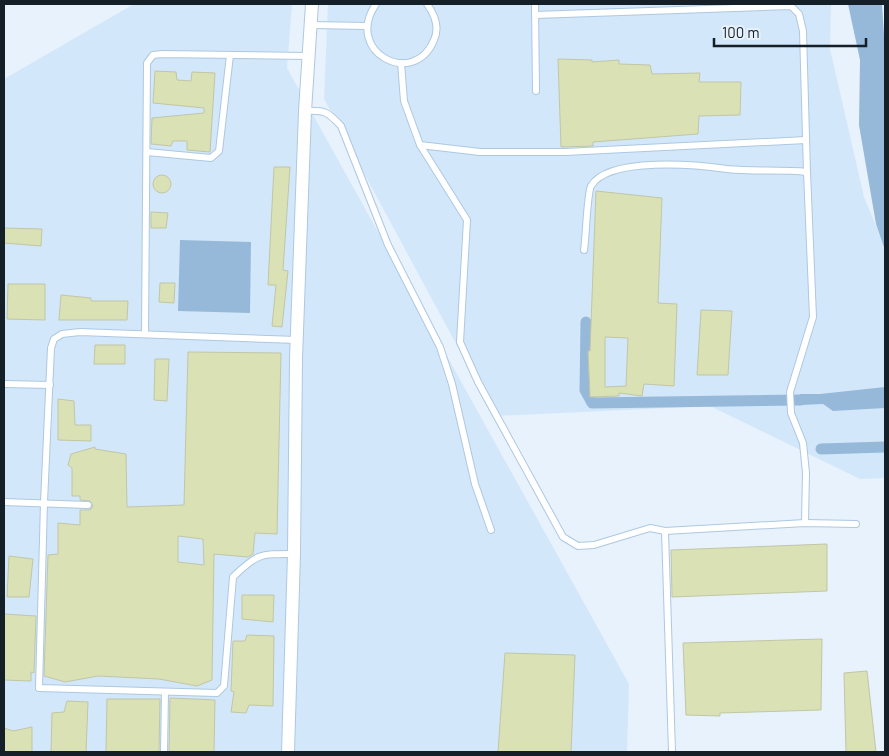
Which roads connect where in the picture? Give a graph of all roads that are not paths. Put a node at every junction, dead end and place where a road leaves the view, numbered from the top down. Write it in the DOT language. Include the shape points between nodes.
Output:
graph roads {
  1 [pos="312,4"];
  2 [pos="376,4"];
  3 [pos="427,4"];
  4 [pos="535,4"];
  5 [pos="536,14"];
  6 [pos="312,25"];
  7 [pos="367,26"];
  8 [pos="230,55"];
  9 [pos="309,56"];
  10 [pos="401,63"];
  11 [pos="536,91"];
  12 [pos="305,111"];
  13 [pos="806,140"];
  14 [pos="420,145"];
  15 [pos="147,152"];
  16 [pos="807,172"];
  17 [pos="584,250"];
  18 [pos="145,334"];
  19 [pos="297,340"];
  20 [pos="4,384"];
  21 [pos="50,384"];
  22 [pos="4,502"];
  23 [pos="44,502"];
  24 [pos="88,505"];
  25 [pos="805,524"];
  26 [pos="856,524"];
  27 [pos="491,530"];
  28 [pos="665,531"];
  29 [pos="294,554"];
  30 [pos="165,692"];
  31 [pos="164,752"];
  32 [pos="288,752"];
  33 [pos="672,752"];
  1 -- 6 [label="street"];
  2 -- 7 [label="lane" via="370,12"];
  3 -- 10 [label="lane" via="437,24 432,47 413,62"];
  4 -- 5 [label="lane"];
  5 -- 11 [label="lane"];
  5 -- 13 [label="lane" via="791,6 799,14 803,31"];
  6 -- 7 [label="lane"];
  6 -- 9 [label="street"];
  7 -- 10 [label="lane" via="371,46 379,55"];
  8 -- 9 [label="lane"];
  8 -- 15 [label="lane" via="216,156"];
  8 -- 15 [label="lane" via="153,55 147,63"];
  9 -- 12 [label="street"];
  10 -- 14 [label="lane" via="404,101"];
  12 -- 19 [label="street"];
  12 -- 27 [label="lane" via="320,110 330,114 341,126 388,245 440,347 475,484"];
  13 -- 14 [label="lane" via="565,152 480,152"];
  13 -- 16 [label="lane"];
  14 -- 28 [label="lane" via="466,220 460,342 478,382 563,537 578,546 594,545 650,528"];
  15 -- 18 [label="lane"];
  16 -- 17 [label="lane" via="726,169 676,163 622,169 600,176 591,186"];
  16 -- 25 [label="lane" via="813,317 790,392 791,413 803,444"];
  18 -- 19 [label="lane"];
  18 -- 21 [label="lane" via="62,334 54,339 51,348"];
  19 -- 29 [label="street"];
  20 -- 21 [label="lane"];
  21 -- 23 [label="lane"];
  22 -- 23 [label="lane"];
  23 -- 24 [label="lane"];
  23 -- 30 [label="lane" via="39,688"];
  25 -- 26 [label="lane"];
  25 -- 28 [label="lane"];
  28 -- 33 [label="lane"];
  29 -- 30 [label="lane" via="260,554 233,577 224,686 217,693"];
  29 -- 32 [label="street"];
  30 -- 31 [label="lane"];
}
